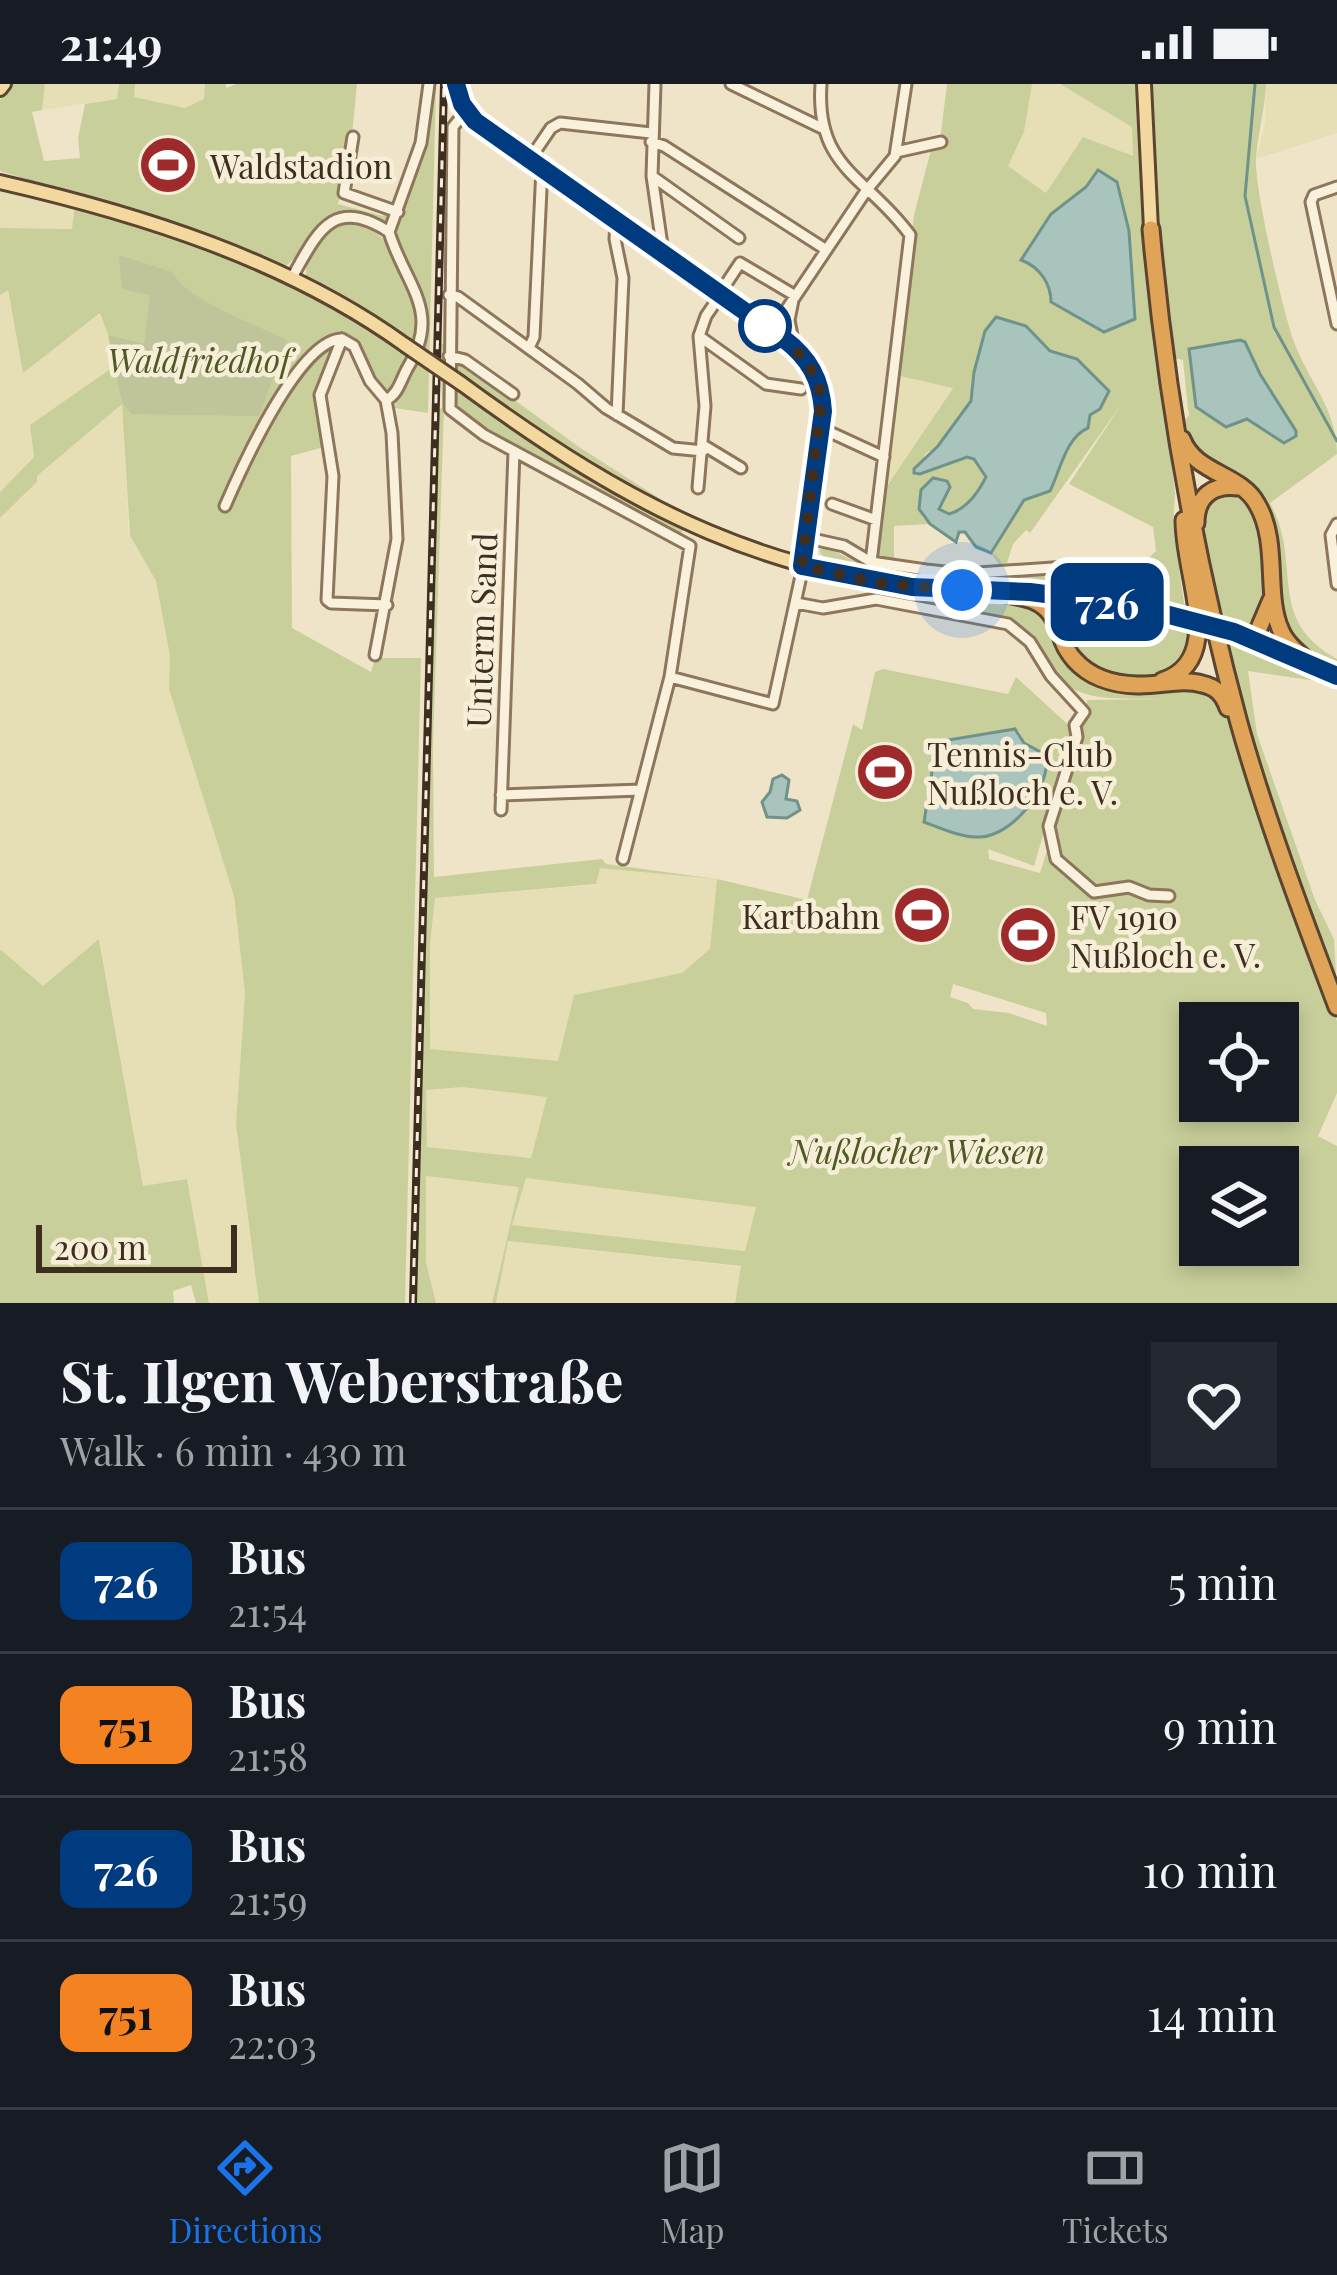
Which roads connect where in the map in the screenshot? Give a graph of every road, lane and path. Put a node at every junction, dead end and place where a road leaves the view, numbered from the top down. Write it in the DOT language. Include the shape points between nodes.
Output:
graph roads {
  1 [pos="429,84"];
  2 [pos="456,84"];
  3 [pos="655,84"];
  4 [pos="731,84"];
  5 [pos="821,84"];
  6 [pos="906,84"];
  7 [pos="1144,84"];
  8 [pos="466,111"];
  9 [pos="822,128"];
  10 [pos="352,137"];
  11 [pos="651,138"];
  12 [pos="941,142"];
  13 [pos="896,152"];
  14 [pos="530,159"];
  15 [pos="542,168"];
  16 [pos="652,176"];
  17 [pos="0,182"];
  18 [pos="1337,187"];
  19 [pos="866,191"];
  20 [pos="398,212"];
  21 [pos="616,220"];
  22 [pos="658,226"];
  23 [pos="1151,230"];
  24 [pos="389,232"];
  25 [pos="640,237"];
  26 [pos="739,238"];
  27 [pos="825,249"];
  28 [pos="663,253"];
  29 [pos="290,279"];
  30 [pos="721,294"];
  31 [pos="449,295"];
  32 [pos="794,295"];
  33 [pos="1337,324"];
  34 [pos="772,331"];
  35 [pos="699,336"];
  36 [pos="342,339"];
  37 [pos="794,346"];
  38 [pos="529,348"];
  39 [pos="449,356"];
  40 [pos="801,389"];
  41 [pos="513,394"];
  42 [pos="386,400"];
  43 [pos="617,415"];
  44 [pos="1173,418"];
  45 [pos="821,428"];
  46 [pos="703,448"];
  47 [pos="514,452"];
  48 [pos="884,457"];
  49 [pos="741,468"];
  50 [pos="1240,487"];
  51 [pos="698,488"];
  52 [pos="1185,494"];
  53 [pos="832,504"];
  54 [pos="225,506"];
  55 [pos="876,520"];
  56 [pos="1337,524"];
  57 [pos="808,538"];
  58 [pos="1197,550"];
  59 [pos="871,562"];
  60 [pos="802,566"];
  61 [pos="1144,578"];
  62 [pos="1337,584"];
  63 [pos="1274,586"];
  64 [pos="985,591"];
  65 [pos="1066,596"];
  66 [pos="796,604"];
  67 [pos="387,605"];
  68 [pos="1276,616"];
  69 [pos="1055,622"];
  70 [pos="1258,642"];
  71 [pos="374,655"];
  72 [pos="1073,658"];
  73 [pos="1312,665"];
  74 [pos="1337,676"];
  75 [pos="670,677"];
  76 [pos="1147,685"];
  77 [pos="1240,726"];
  78 [pos="641,790"];
  79 [pos="501,795"];
  80 [pos="501,810"];
  81 [pos="623,859"];
  82 [pos="1169,896"];
  83 [pos="1337,1007"];
  1 -- 20 [label="street" via="424,133"];
  2 -- 8 [label="street"];
  3 -- 11 [label="street"];
  4 -- 9 [label="street"];
  5 -- 9 [label="street"];
  6 -- 13 [label="street"];
  7 -- 23 [label="main road"];
  8 -- 14 [label="street"];
  8 -- 31 [label="street" via="453,127"];
  9 -- 19 [label="street"];
  10 -- 20 [label="street" via="345,195"];
  11 -- 14 [label="street" via="561,123"];
  11 -- 16 [label="street"];
  11 -- 27 [label="street"];
  12 -- 13 [label="street"];
  13 -- 19 [label="street"];
  14 -- 15 [label="street"];
  15 -- 21 [label="street"];
  15 -- 38 [label="street"];
  16 -- 22 [label="street"];
  16 -- 26 [label="street"];
  17 -- 29 [label="main road" via="136,217"];
  18 -- 33 [label="street" via="1311,202"];
  19 -- 27 [label="street"];
  19 -- 48 [label="street" via="910,236"];
  20 -- 24 [label="street"];
  21 -- 25 [label="street"];
  21 -- 43 [label="street"];
  22 -- 25 [label="street"];
  22 -- 28 [label="street"];
  23 -- 44 [label="highway"];
  24 -- 29 [label="street" via="359,218 329,222"];
  24 -- 42 [label="street" via="423,326 417,353"];
  25 -- 28 [label="street"];
  27 -- 32 [label="street"];
  28 -- 30 [label="street"];
  29 -- 60 [label="main road, bridge" via="406,345 635,499"];
  30 -- 32 [label="street" via="740,263"];
  30 -- 34 [label="street"];
  30 -- 35 [label="street"];
  31 -- 38 [label="street"];
  31 -- 39 [label="street"];
  32 -- 34 [label="street"];
  32 -- 37 [label="street"];
  34 -- 37 [label="street"];
  35 -- 40 [label="street" via="766,384"];
  35 -- 46 [label="street"];
  36 -- 42 [label="street"];
  36 -- 54 [label="street" via="325,343 281,397"];
  36 -- 67 [label="street" via="320,395 333,473 327,600"];
  37 -- 45 [label="street" via="818,380"];
  38 -- 43 [label="street"];
  39 -- 41 [label="street"];
  39 -- 47 [label="street" via="452,412"];
  42 -- 67 [label="street" via="397,539"];
  43 -- 46 [label="street" via="673,448"];
  44 -- 50 [label="highway" via="1197,462"];
  44 -- 52 [label="highway"];
  45 -- 48 [label="street"];
  45 -- 57 [label="street"];
  46 -- 49 [label="street"];
  46 -- 51 [label="street"];
  47 -- 75 [label="street" via="686,541"];
  47 -- 79 [label="street, Unterm Sand"];
  48 -- 55 [label="street"];
  50 -- 58 [label="highway" via="1218,486 1200,502"];
  50 -- 63 [label="highway" via="1263,519"];
  52 -- 58 [label="highway"];
  52 -- 76 [label="highway" via="1185,557 1200,639 1176,676"];
  53 -- 55 [label="street"];
  55 -- 59 [label="street"];
  56 -- 62 [label="street"];
  57 -- 59 [label="street"];
  57 -- 60 [label="street"];
  58 -- 77 [label="highway"];
  59 -- 61 [label="street" via="962,574 1067,566"];
  60 -- 64 [label="main road" via="878,583"];
  60 -- 66 [label="street"];
  63 -- 68 [label="highway"];
  63 -- 70 [label="highway"];
  64 -- 65 [label="main road"];
  64 -- 69 [label="highway" via="1035,600"];
  65 -- 69 [label="highway"];
  65 -- 70 [label="main road, bridge" via="1176,615"];
  65 -- 72 [label="highway"];
  66 -- 75 [label="street" via="773,704"];
  66 -- 82 [label="street" via="876,599 992,618 1019,631 1084,712 1049,826 1056,859 1094,892 1129,887"];
  67 -- 71 [label="street"];
  68 -- 70 [label="highway"];
  68 -- 73 [label="highway" via="1284,638"];
  69 -- 72 [label="highway"];
  70 -- 73 [label="main road"];
  72 -- 76 [label="highway" via="1107,680"];
  73 -- 74 [label="main road"];
  75 -- 78 [label="street"];
  76 -- 77 [label="highway" via="1209,686"];
  77 -- 83 [label="highway"];
  78 -- 79 [label="street"];
  78 -- 81 [label="street"];
  79 -- 80 [label="street, Unterm Sand"];
}
